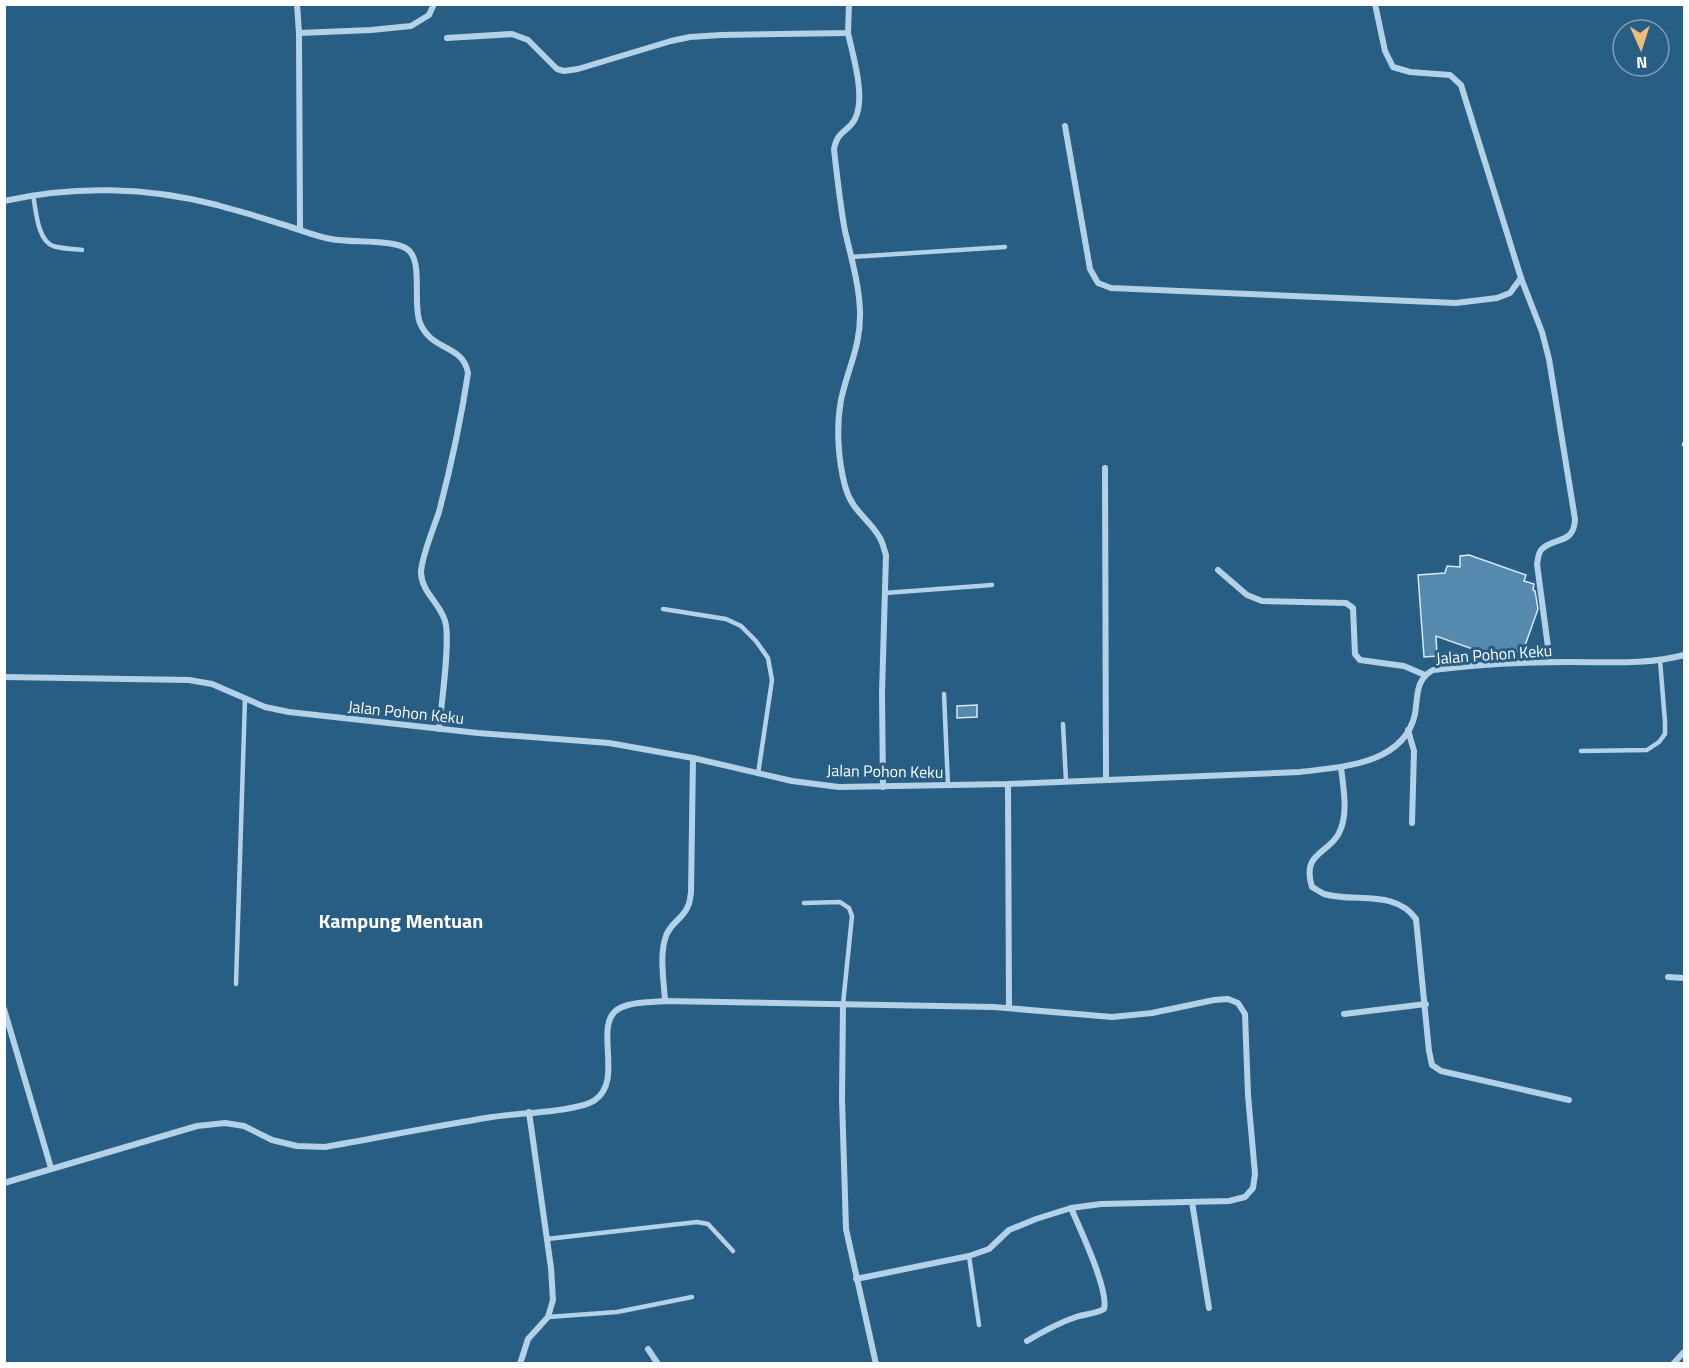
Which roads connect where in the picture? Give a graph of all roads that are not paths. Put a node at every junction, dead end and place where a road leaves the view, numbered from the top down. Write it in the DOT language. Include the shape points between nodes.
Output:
graph roads {
  1 [pos="297,4"];
  2 [pos="434,4"];
  3 [pos="849,4"];
  4 [pos="1376,4"];
  5 [pos="299,33"];
  6 [pos="848,33"];
  7 [pos="447,38"];
  8 [pos="1065,126"];
  9 [pos="33,195"];
  10 [pos="4,201"];
  11 [pos="300,230"];
  12 [pos="1005,247"];
  13 [pos="82,250"];
  14 [pos="851,256"];
  15 [pos="1521,278"];
  16 [pos="1105,468"];
  17 [pos="1218,570"];
  18 [pos="992,585"];
  19 [pos="885,593"];
  20 [pos="663,609"];
  21 [pos="1684,655"];
  22 [pos="1660,660"];
  23 [pos="1550,662"];
  24 [pos="1425,675"];
  25 [pos="4,677"];
  26 [pos="944,694"];
  27 [pos="245,699"];
  28 [pos="1063,724"];
  29 [pos="439,729"];
  30 [pos="1408,730"];
  31 [pos="1581,751"];
  32 [pos="693,758"];
  33 [pos="1341,767"];
  34 [pos="758,774"];
  35 [pos="1106,780"];
  36 [pos="1065,782"];
  37 [pos="1008,784"];
  38 [pos="948,786"];
  39 [pos="883,787"];
  40 [pos="1412,823"];
  41 [pos="804,903"];
  42 [pos="1668,977"];
  43 [pos="1684,978"];
  44 [pos="236,984"];
  45 [pos="665,1001"];
  46 [pos="843,1004"];
  47 [pos="1426,1004"];
  48 [pos="1009,1008"];
  49 [pos="4,1009"];
  50 [pos="1344,1014"];
  51 [pos="1569,1100"];
  52 [pos="529,1112"];
  53 [pos="51,1168"];
  54 [pos="4,1183"];
  55 [pos="1192,1202"];
  56 [pos="1071,1208"];
  57 [pos="548,1239"];
  58 [pos="733,1251"];
  59 [pos="969,1256"];
  60 [pos="856,1279"];
  61 [pos="692,1297"];
  62 [pos="1209,1308"];
  63 [pos="548,1317"];
  64 [pos="979,1324"];
  65 [pos="1027,1341"];
  66 [pos="648,1348"];
  67 [pos="1684,1353"];
  68 [pos="520,1364"];
  69 [pos="658,1364"];
  70 [pos="876,1364"];
  71 [pos="1673,1364"];
  1 -- 5 [label="street"];
  2 -- 5 [label="street" via="429,15 411,26"];
  3 -- 6 [label="street"];
  4 -- 15 [label="street" via="1385,51 1393,67 1450,75 1461,85"];
  5 -- 11 [label="street"];
  6 -- 7 [label="street" via="690,37 564,71 556,69 528,40 512,34"];
  6 -- 14 [label="street" via="858,81 857,115 840,133 834,149"];
  8 -- 15 [label="street" via="1090,269 1098,283 1111,288 1456,303 1510,293"];
  9 -- 10 [label="street"];
  9 -- 11 [label="street" via="54,191 118,191 164,195"];
  9 -- 13 [label="lane" via="47,243"];
  11 -- 29 [label="street" via="329,239 393,243 408,249 415,259 419,322 429,337 466,362 468,373 452,457 421,571 428,594 446,622"];
  12 -- 14 [label="lane"];
  14 -- 19 [label="street" via="859,294 860,334 841,398 839,447 851,504 881,539 886,555"];
  15 -- 23 [label="street" via="1549,358 1575,519 1568,537 1541,550 1537,564"];
  16 -- 35 [label="street"];
  17 -- 24 [label="street" via="1247,595 1262,601 1346,603 1353,608 1355,654 1360,660 1404,666"];
  18 -- 19 [label="lane"];
  19 -- 39 [label="street"];
  20 -- 34 [label="lane" via="726,619 741,626 768,658 772,680"];
  21 -- 22 [label="street, Jalan Pohon Keku"];
  22 -- 23 [label="street, Jalan Pohon Keku"];
  22 -- 31 [label="lane" via="1665,734 1659,742 1647,750"];
  23 -- 24 [label="street, Jalan Pohon Keku" via="1450,668"];
  24 -- 30 [label="street, Jalan Pohon Keku" via="1419,684"];
  25 -- 27 [label="street, Jalan Pohon Keku" via="189,680 230,690"];
  26 -- 38 [label="lane"];
  27 -- 29 [label="street, Jalan Pohon Keku" via="289,712"];
  27 -- 44 [label="lane"];
  28 -- 36 [label="lane"];
  29 -- 32 [label="street, Jalan Pohon Keku" via="609,743"];
  30 -- 33 [label="street, Jalan Pohon Keku" via="1384,755"];
  30 -- 40 [label="street" via="1414,751"];
  32 -- 34 [label="street, Jalan Pohon Keku"];
  32 -- 45 [label="street" via="690,893 688,907 666,936"];
  33 -- 35 [label="street, Jalan Pohon Keku"];
  33 -- 47 [label="street" via="1344,795 1340,833 1312,863 1312,887 1324,894 1382,899 1409,909 1416,919"];
  34 -- 39 [label="street, Jalan Pohon Keku" via="839,787"];
  35 -- 36 [label="street, Jalan Pohon Keku"];
  36 -- 37 [label="street, Jalan Pohon Keku"];
  37 -- 38 [label="street, Jalan Pohon Keku"];
  37 -- 48 [label="street"];
  38 -- 39 [label="street, Jalan Pohon Keku"];
  41 -- 46 [label="lane" via="840,902 849,908 852,916"];
  42 -- 43 [label="street"];
  45 -- 46 [label="street"];
  45 -- 52 [label="street" via="640,1003 619,1009 611,1016 608,1080 595,1100 580,1107"];
  46 -- 48 [label="street"];
  46 -- 60 [label="street" via="844,1207"];
  47 -- 50 [label="street"];
  47 -- 51 [label="street" via="1432,1065 1441,1071"];
  48 -- 55 [label="street" via="1112,1017 1214,1000 1238,1003 1245,1014 1253,1188 1245,1197 1229,1201"];
  49 -- 53 [label="street"];
  52 -- 53 [label="street" via="325,1147 272,1140 244,1126 197,1126"];
  52 -- 57 [label="street"];
  53 -- 54 [label="street"];
  55 -- 56 [label="street"];
  55 -- 62 [label="street"];
  56 -- 59 [label="street" via="1009,1230 989,1249"];
  56 -- 65 [label="street" via="1101,1285 1104,1309 1052,1326"];
  57 -- 58 [label="lane" via="696,1222 708,1224"];
  57 -- 63 [label="street" via="553,1282"];
  59 -- 60 [label="street"];
  59 -- 64 [label="lane"];
  60 -- 70 [label="street"];
  61 -- 63 [label="lane" via="617,1312"];
  63 -- 68 [label="street" via="528,1339"];
  66 -- 69 [label="street"];
  67 -- 71 [label="street"];
}
